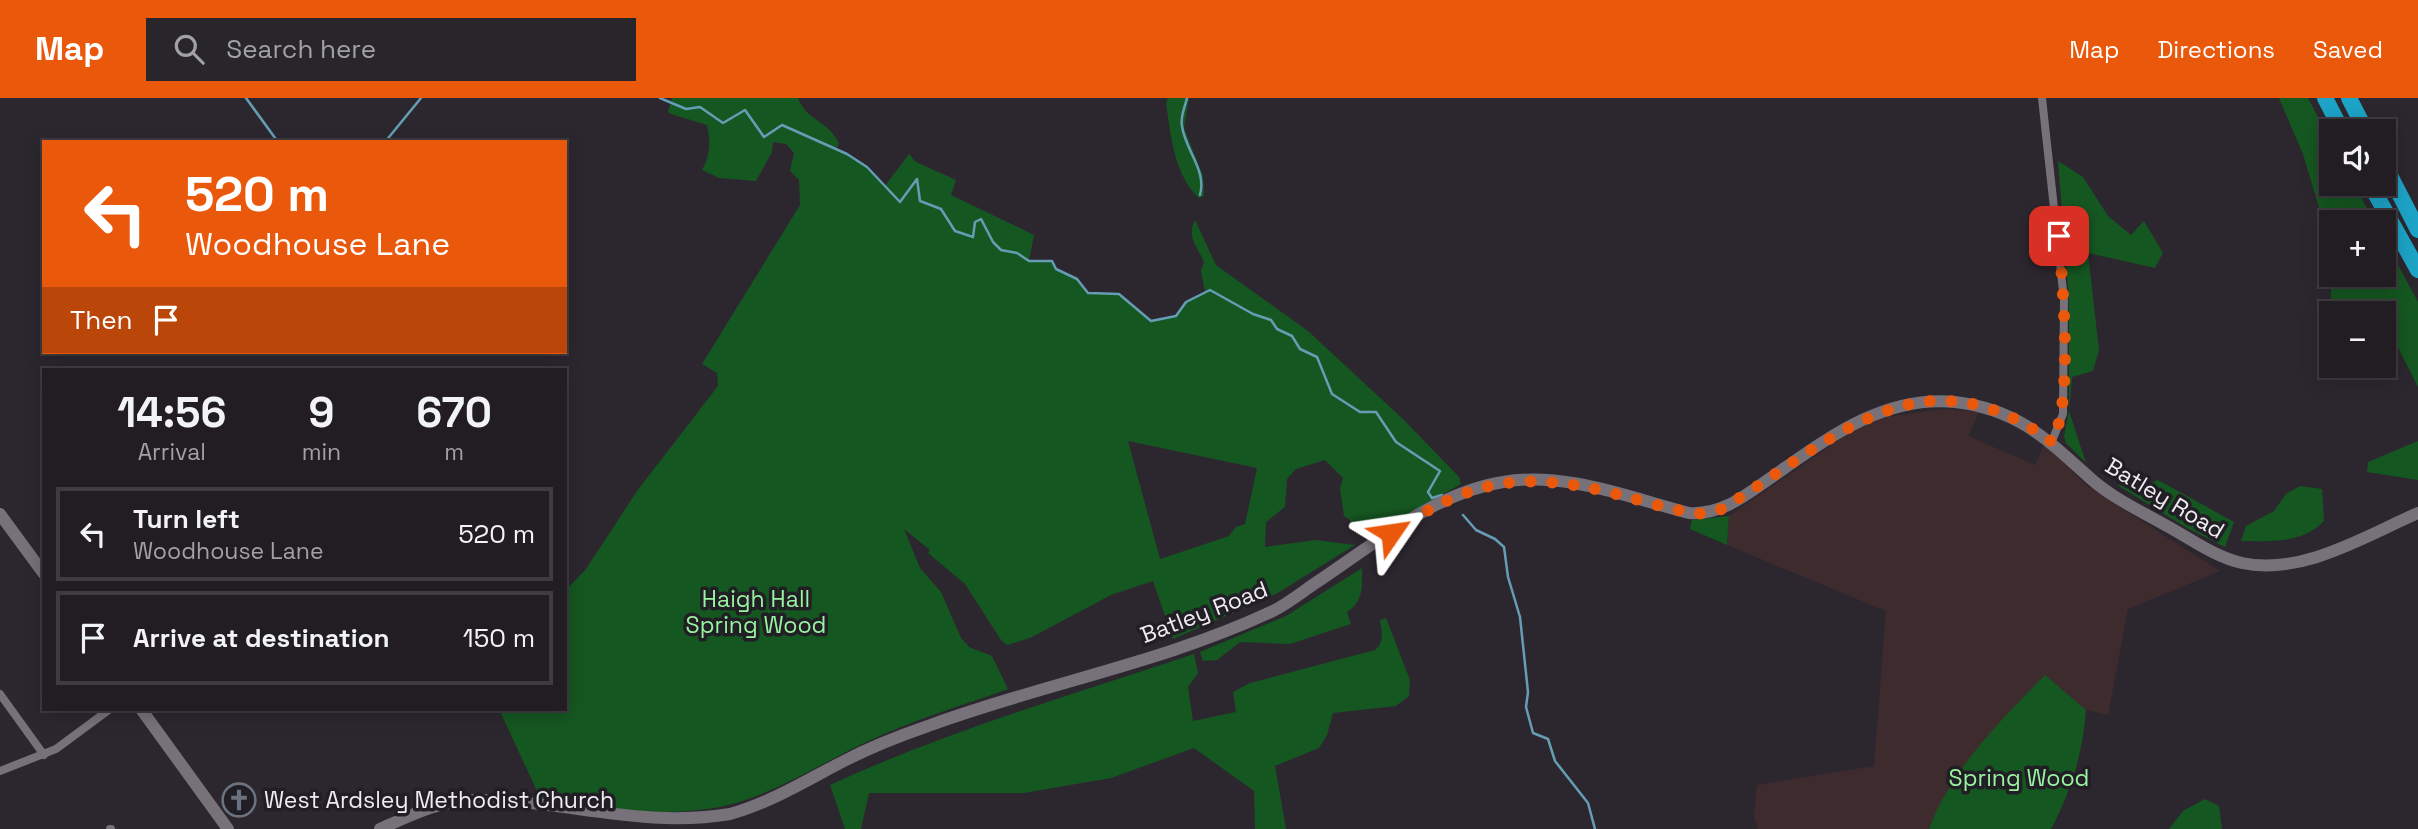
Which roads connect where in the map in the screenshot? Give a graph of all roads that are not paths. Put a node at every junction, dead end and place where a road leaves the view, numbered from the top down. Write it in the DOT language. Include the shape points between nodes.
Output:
graph roads {
  1 [pos="2042,98"];
  2 [pos="2325,98"];
  3 [pos="2349,98"];
  4 [pos="2336,119"];
  5 [pos="2360,119"];
  6 [pos="2396,187"];
  7 [pos="2377,196"];
  8 [pos="2418,230"];
  9 [pos="2418,270"];
  10 [pos="2052,442"];
  11 [pos="2418,513"];
  12 [pos="0,514"];
  13 [pos="42,571"];
  14 [pos="0,694"];
  15 [pos="107,711"];
  16 [pos="142,711"];
  17 [pos="44,755"];
  18 [pos="0,771"];
  19 [pos="228,829"];
  20 [pos="380,829"];
  1 -- 10 [label="street" via="2064,300 2063,414"];
  2 -- 4 [label="highway"];
  3 -- 5 [label="highway"];
  6 -- 8 [label="highway"];
  7 -- 9 [label="highway"];
  10 -- 11 [label="street, Batley Road" via="2103,489 2217,554 2241,562 2264,566 2303,560"];
  10 -- 20 [label="street, Batley Road" via="1994,410 1954,401 1921,403 1875,413 1850,425 1722,509 1705,514 1586,486 1505,481 1449,499 1276,610 1186,646 928,726 730,814 656,823 473,800 428,809"];
  12 -- 13 [label="street"];
  14 -- 17 [label="street"];
  15 -- 17 [label="street"];
  16 -- 19 [label="street"];
  17 -- 18 [label="street"];
}
